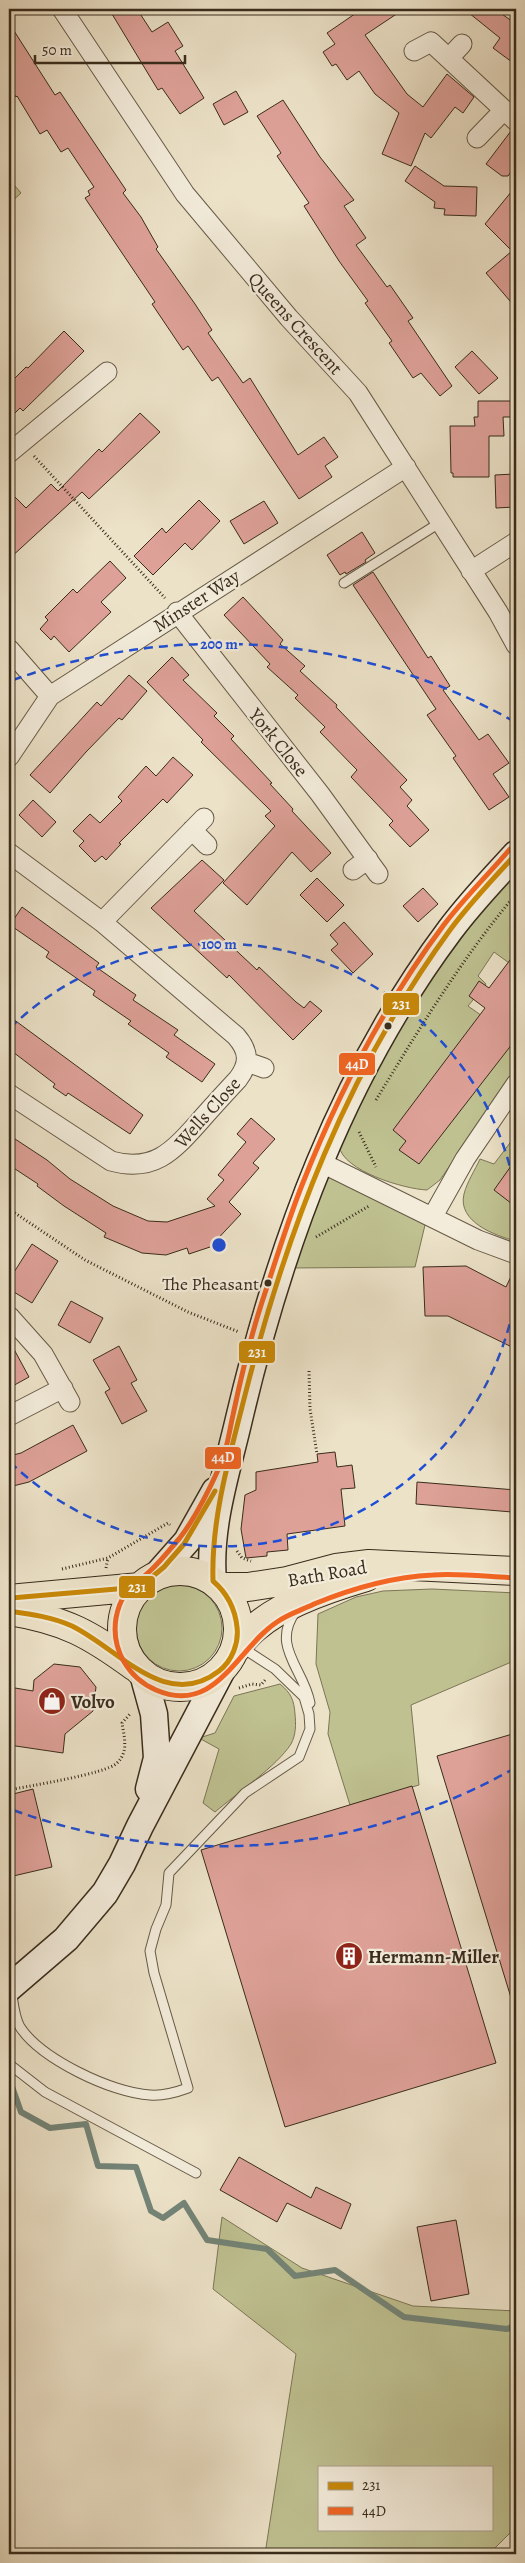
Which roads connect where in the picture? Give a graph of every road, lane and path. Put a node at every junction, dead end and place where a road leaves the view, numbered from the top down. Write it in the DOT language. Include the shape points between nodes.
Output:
graph roads {
  1 [pos="62,9"];
  2 [pos="462,44"];
  3 [pos="414,51"];
  4 [pos="449,58"];
  5 [pos="510,116"];
  6 [pos="477,138"];
  7 [pos="108,372"];
  8 [pos="15,448"];
  9 [pos="406,467"];
  10 [pos="441,522"];
  11 [pos="516,542"];
  12 [pos="471,570"];
  13 [pos="344,583"];
  14 [pos="177,612"];
  15 [pos="516,645"];
  16 [pos="9,649"];
  17 [pos="50,696"];
  18 [pos="9,757"];
  19 [pos="207,845"];
  20 [pos="9,853"];
  21 [pos="516,854"];
  22 [pos="366,868"];
  23 [pos="516,894"];
  24 [pos="102,922"];
  25 [pos="516,1084"];
  26 [pos="9,1094"];
  27 [pos="371,1107"];
  28 [pos="353,1137"];
  29 [pos="320,1162"];
  30 [pos="389,1195"];
  31 [pos="9,1209"];
  32 [pos="433,1216"];
  33 [pos="311,1240"];
  34 [pos="516,1254"];
  35 [pos="9,1316"];
  36 [pos="258,1339"];
  37 [pos="310,1371"];
  38 [pos="9,1416"];
  39 [pos="317,1454"];
  40 [pos="228,1467"];
  41 [pos="187,1541"];
  42 [pos="108,1558"];
  43 [pos="434,1567"];
  44 [pos="60,1569"];
  45 [pos="516,1571"];
  46 [pos="148,1582"];
  47 [pos="217,1584"];
  48 [pos="103,1590"];
  49 [pos="308,1598"];
  50 [pos="9,1609"];
  51 [pos="232,1664"];
  52 [pos="276,1669"];
  53 [pos="140,1671"];
  54 [pos="142,1712"];
  55 [pos="310,1729"];
  56 [pos="9,1790"];
  57 [pos="140,1826"];
  58 [pos="10,1987"];
  59 [pos="9,2064"];
  60 [pos="196,2173"];
  1 -- 9 [label="street, Queens Crescent" via="185,194 289,318 341,372"];
  2 -- 4 [label="street"];
  3 -- 4 [label="street" via="431,42"];
  4 -- 5 [label="street"];
  5 -- 6 [label="street"];
  7 -- 8 [label="street"];
  8 -- 14 [label="path"];
  9 -- 10 [label="street, Queens Crescent"];
  9 -- 14 [label="street, Minster Way"];
  10 -- 12 [label="street, Queens Crescent"];
  10 -- 13 [label="lane"];
  11 -- 12 [label="street"];
  12 -- 15 [label="street, Queens Crescent"];
  14 -- 17 [label="street, Minster Way"];
  14 -- 22 [label="street, York Close" via="320,794"];
  16 -- 17 [label="street"];
  17 -- 18 [label="street, Minster Way"];
  19 -- 24 [label="street" via="198,824"];
  20 -- 24 [label="street, Wells Close"];
  21 -- 29 [label="main road" via="450,929 413,983 364,1064"];
  23 -- 27 [label="path" via="455,974"];
  24 -- 26 [label="street, Wells Close" via="236,1036 256,1065 238,1079 178,1145 162,1157 144,1164 112,1161"];
  25 -- 32 [label="street" via="465,1159"];
  28 -- 30 [label="path" via="358,1130"];
  29 -- 30 [label="street"];
  29 -- 36 [label="main road"];
  30 -- 32 [label="street"];
  30 -- 33 [label="path"];
  31 -- 36 [label="path" via="85,1260 188,1312"];
  32 -- 34 [label="street" via="478,1240"];
  35 -- 38 [label="street" via="43,1354 66,1395"];
  36 -- 40 [label="main road"];
  37 -- 39 [label="path" via="310,1409"];
  40 -- 41 [label="main road"];
  40 -- 47 [label="main road" via="212,1548"];
  41 -- 42 [label="path" via="168,1523"];
  41 -- 46 [label="main road"];
  42 -- 44 [label="path"];
  42 -- 48 [label="path"];
  43 -- 45 [label="main road, Bath Road"];
  43 -- 47 [label="main road, Bath Road" via="368,1564 280,1582"];
  43 -- 49 [label="main road, Bath Road" via="368,1576"];
  46 -- 47 [label="main road" via="174,1571 194,1572"];
  46 -- 48 [label="main road"];
  46 -- 53 [label="main road" via="128,1603 122,1621 123,1640"];
  47 -- 51 [label="main road" via="236,1612 238,1633"];
  48 -- 50 [label="main road"];
  49 -- 51 [label="main road, Bath Road" via="256,1626"];
  49 -- 55 [label="lane" via="288,1626 286,1646 308,1691 312,1711"];
  50 -- 53 [label="main road" via="63,1622 94,1638"];
  51 -- 52 [label="lane"];
  51 -- 52 [label="path" via="248,1685 261,1685"];
  51 -- 53 [label="main road" via="211,1678 182,1687 161,1684"];
  51 -- 57 [label="main road"];
  52 -- 55 [label="lane" via="304,1698"];
  53 -- 54 [label="main road"];
  54 -- 56 [label="path" via="130,1715 122,1723 125,1749 117,1764"];
  54 -- 57 [label="main road" via="157,1758"];
  55 -- 58 [label="lane" via="299,1757 245,1793 168,1873 166,1905 150,1951 188,2088 152,2096 124,2091 86,2075 35,2043 19,2026"];
  57 -- 58 [label="main road" via="122,1864 94,1907 66,1939"];
  59 -- 60 [label="lane" via="45,2092"];
}
